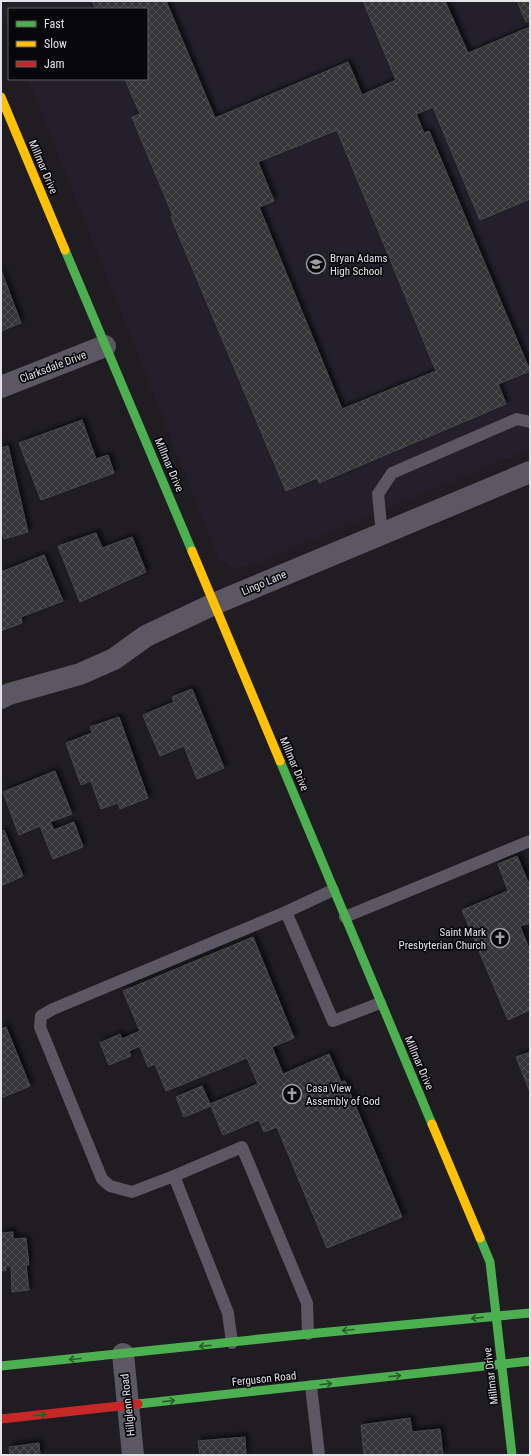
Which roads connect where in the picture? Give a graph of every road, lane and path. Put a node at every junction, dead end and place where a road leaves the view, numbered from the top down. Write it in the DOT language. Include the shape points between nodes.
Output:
graph roads {
  1 [pos="1,96"];
  2 [pos="105,346"];
  3 [pos="1,387"];
  4 [pos="530,422"];
  5 [pos="530,472"];
  6 [pos="382,534"];
  7 [pos="214,604"];
  8 [pos="1,698"];
  9 [pos="530,841"];
  10 [pos="333,890"];
  11 [pos="286,912"];
  12 [pos="345,918"];
  13 [pos="380,1003"];
  14 [pos="174,1176"];
  15 [pos="530,1313"];
  16 [pos="496,1316"];
  17 [pos="308,1334"];
  18 [pos="232,1343"];
  19 [pos="123,1354"];
  20 [pos="530,1361"];
  21 [pos="501,1364"];
  22 [pos="1,1366"];
  23 [pos="311,1386"];
  24 [pos="128,1406"];
  25 [pos="1,1419"];
  26 [pos="133,1455"];
  27 [pos="319,1455"];
  28 [pos="512,1455"];
  1 -- 2 [label="street, Millmar Drive"];
  2 -- 3 [label="street, Clarksdale Drive"];
  2 -- 7 [label="street, Millmar Drive"];
  4 -- 6 [label="lane" via="517,419 392,472 378,494"];
  5 -- 6 [label="street, Lingo Lane"];
  6 -- 7 [label="street, Lingo Lane"];
  7 -- 8 [label="street, Lingo Lane" via="146,636 114,659 80,674"];
  7 -- 10 [label="street, Millmar Drive"];
  9 -- 12 [label="lane"];
  10 -- 11 [label="lane"];
  10 -- 12 [label="street, Millmar Drive"];
  11 -- 13 [label="lane" via="333,1021"];
  11 -- 14 [label="lane" via="41,1016 40,1027 102,1179 114,1187 132,1192"];
  12 -- 13 [label="street, Millmar Drive"];
  13 -- 16 [label="street, Millmar Drive" via="490,1262"];
  14 -- 17 [label="lane" via="242,1147 307,1303"];
  14 -- 18 [label="lane" via="228,1313"];
  15 -- 16 [label="street"];
  16 -- 17 [label="street, one-way"];
  16 -- 21 [label="street, Millmar Drive"];
  17 -- 18 [label="street"];
  18 -- 19 [label="street, one-way"];
  19 -- 22 [label="street, one-way"];
  19 -- 24 [label="street, Hillglenn Road"];
  20 -- 21 [label="street, Ferguson Road"];
  23 -- 21 [label="street, Ferguson Road, one-way"];
  21 -- 28 [label="street, Millmar Drive"];
  24 -- 23 [label="street, Ferguson Road, one-way"];
  23 -- 27 [label="lane"];
  25 -- 24 [label="street, Ferguson Road, one-way"];
  24 -- 26 [label="street, Hillglenn Road"];
}
